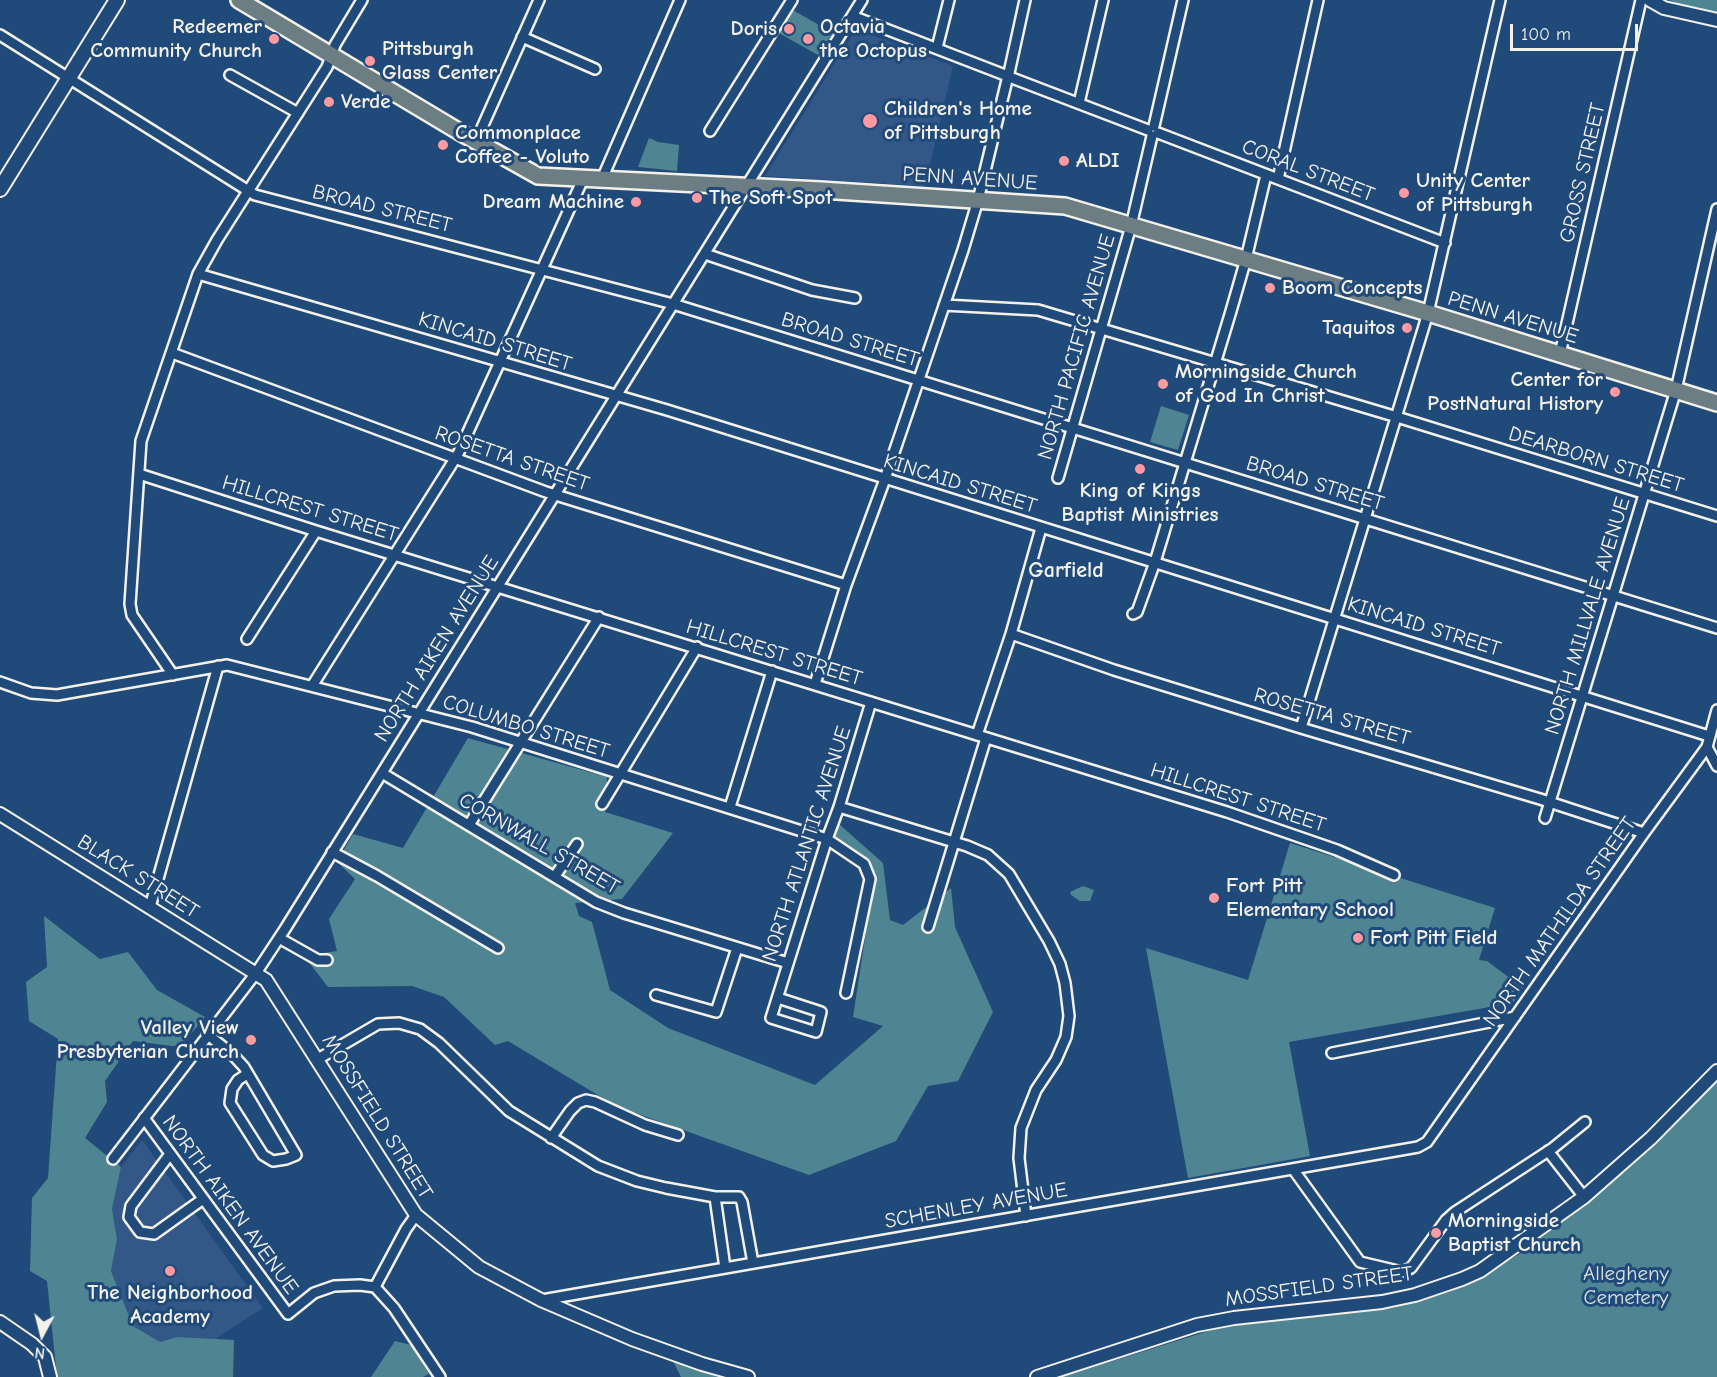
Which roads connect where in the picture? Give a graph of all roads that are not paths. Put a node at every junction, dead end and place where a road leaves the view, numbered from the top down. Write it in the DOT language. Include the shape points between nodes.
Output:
graph roads {
  1 [pos="117,0"];
  2 [pos="362,0"];
  3 [pos="538,0"];
  4 [pos="680,0"];
  5 [pos="792,0"];
  6 [pos="862,0"];
  7 [pos="949,0"];
  8 [pos="1025,0"];
  9 [pos="1102,0"];
  10 [pos="1183,0"];
  11 [pos="1318,0"];
  12 [pos="1500,0"];
  13 [pos="1641,0"];
  14 [pos="1650,0"];
  15 [pos="243,1"];
  16 [pos="852,16"];
  17 [pos="1717,20"];
  18 [pos="0,35"];
  19 [pos="522,37"];
  20 [pos="937,48"];
  21 [pos="331,56"];
  22 [pos="595,69"];
  23 [pos="230,75"];
  24 [pos="1008,76"];
  25 [pos="69,78"];
  26 [pos="1079,103"];
  27 [pos="298,113"];
  28 [pos="710,131"];
  29 [pos="1153,131"];
  30 [pos="476,141"];
  31 [pos="1266,175"];
  32 [pos="583,179"];
  33 [pos="602,179"];
  34 [pos="1278,179"];
  35 [pos="745,188"];
  36 [pos="0,189"];
  37 [pos="248,191"];
  38 [pos="978,200"];
  39 [pos="1717,209"];
  40 [pos="1131,226"];
  41 [pos="1445,243"];
  42 [pos="705,254"];
  43 [pos="1246,259"];
  44 [pos="543,269"];
  45 [pos="198,274"];
  46 [pos="855,298"];
  47 [pos="673,304"];
  48 [pos="944,305"];
  49 [pos="1428,313"];
  50 [pos="1100,330"];
  51 [pos="172,353"];
  52 [pos="1560,354"];
  53 [pos="500,362"];
  54 [pos="1215,363"];
  55 [pos="918,380"];
  56 [pos="1676,390"];
  57 [pos="616,396"];
  58 [pos="1717,403"];
  59 [pos="1397,417"];
  60 [pos="1071,427"];
  61 [pos="454,459"];
  62 [pos="1185,463"];
  63 [pos="139,474"];
  64 [pos="1058,477"];
  65 [pos="885,480"];
  66 [pos="554,494"];
  67 [pos="1644,494"];
  68 [pos="1717,516"];
  69 [pos="1365,518"];
  70 [pos="1041,528"];
  71 [pos="316,531"];
  72 [pos="395,554"];
  73 [pos="1155,562"];
  74 [pos="846,585"];
  75 [pos="498,586"];
  76 [pos="1613,596"];
  77 [pos="1133,614"];
  78 [pos="599,617"];
  79 [pos="1334,618"];
  80 [pos="1717,628"];
  81 [pos="1011,634"];
  82 [pos="247,639"];
  83 [pos="697,647"];
  84 [pos="218,666"];
  85 [pos="772,671"];
  86 [pos="173,675"];
  87 [pos="0,682"];
  88 [pos="815,684"];
  89 [pos="312,686"];
  90 [pos="1583,696"];
  91 [pos="871,702"];
  92 [pos="1717,710"];
  93 [pos="419,713"];
  94 [pos="1301,728"];
  95 [pos="1709,736"];
  96 [pos="982,737"];
  97 [pos="520,744"];
  98 [pos="1712,748"];
  99 [pos="1717,766"];
  100 [pos="382,773"];
  101 [pos="619,774"];
  102 [pos="1550,803"];
  103 [pos="602,804"];
  104 [pos="730,807"];
  105 [pos="839,807"];
  106 [pos="0,814"];
  107 [pos="1545,818"];
  108 [pos="469,825"];
  109 [pos="1644,833"];
  110 [pos="827,839"];
  111 [pos="954,842"];
  112 [pos="577,844"];
  113 [pos="332,852"];
  114 [pos="1394,875"];
  115 [pos="555,876"];
  116 [pos="150,907"];
  117 [pos="928,927"];
  118 [pos="279,938"];
  119 [pos="498,948"];
  120 [pos="736,948"];
  121 [pos="327,960"];
  122 [pos="788,963"];
  123 [pos="256,973"];
  124 [pos="846,993"];
  125 [pos="656,995"];
  126 [pos="778,998"];
  127 [pos="1515,1017"];
  128 [pos="207,1034"];
  129 [pos="1332,1053"];
  130 [pos="318,1059"];
  131 [pos="1717,1071"];
  132 [pos="248,1074"];
  133 [pos="144,1118"];
  134 [pos="1585,1122"];
  135 [pos="678,1135"];
  136 [pos="551,1138"];
  137 [pos="1418,1147"];
  138 [pos="1548,1151"];
  139 [pos="170,1154"];
  140 [pos="113,1159"];
  141 [pos="1293,1169"];
  142 [pos="715,1197"];
  143 [pos="1584,1197"];
  144 [pos="203,1198"];
  145 [pos="416,1215"];
  146 [pos="1026,1216"];
  147 [pos="753,1263"];
  148 [pos="725,1268"];
  149 [pos="375,1287"];
  150 [pos="541,1300"];
  151 [pos="0,1322"];
  152 [pos="50,1377"];
  153 [pos="440,1377"];
  154 [pos="748,1377"];
  155 [pos="1037,1377"];
  1 -- 25 [label="main road"];
  2 -- 21 [label="street"];
  3 -- 19 [label="street"];
  4 -- 33 [label="street"];
  5 -- 28 [label="street"];
  6 -- 16 [label="street, NORTH AIKEN AVENUE"];
  7 -- 20 [label="street"];
  8 -- 24 [label="street"];
  9 -- 26 [label="street"];
  10 -- 29 [label="street, NORTH PACIFIC AVENUE"];
  11 -- 34 [label="street"];
  12 -- 41 [label="street"];
  13 -- 52 [label="street, GROSS STREET"];
  14 -- 17 [label="street" via="1664,8"];
  15 -- 21 [label="main road, PENN AVENUE"];
  16 -- 20 [label="street, CORAL STREET"];
  16 -- 35 [label="street, NORTH AIKEN AVENUE"];
  18 -- 25 [label="street, BROAD STREET"];
  19 -- 22 [label="street"];
  19 -- 30 [label="street"];
  20 -- 24 [label="street, CORAL STREET"];
  21 -- 27 [label="street"];
  21 -- 30 [label="main road, PENN AVENUE"];
  23 -- 27 [label="street"];
  24 -- 26 [label="street, CORAL STREET"];
  24 -- 38 [label="street"];
  25 -- 36 [label="main road"];
  25 -- 37 [label="street, BROAD STREET"];
  26 -- 29 [label="street, CORAL STREET"];
  27 -- 37 [label="street"];
  29 -- 31 [label="street, CORAL STREET"];
  29 -- 40 [label="street, NORTH PACIFIC AVENUE"];
  30 -- 32 [label="main road, PENN AVENUE" via="538,176"];
  31 -- 34 [label="street, CORAL STREET"];
  31 -- 43 [label="street"];
  32 -- 33 [label="main road, PENN AVENUE"];
  32 -- 44 [label="street"];
  33 -- 35 [label="main road, PENN AVENUE"];
  34 -- 41 [label="street, CORAL STREET"];
  35 -- 38 [label="main road, PENN AVENUE"];
  35 -- 42 [label="street, NORTH AIKEN AVENUE"];
  37 -- 44 [label="street, BROAD STREET"];
  37 -- 45 [label="street"];
  38 -- 40 [label="main road, PENN AVENUE" via="1065,206"];
  38 -- 48 [label="street"];
  39 -- 56 [label="street, NORTH MILLVALE AVENUE"];
  40 -- 43 [label="main road, PENN AVENUE"];
  40 -- 50 [label="street, NORTH PACIFIC AVENUE"];
  41 -- 49 [label="street"];
  42 -- 46 [label="street" via="812,290"];
  42 -- 47 [label="street, NORTH AIKEN AVENUE"];
  43 -- 49 [label="main road, PENN AVENUE"];
  43 -- 54 [label="street"];
  44 -- 47 [label="street, BROAD STREET"];
  44 -- 53 [label="street"];
  45 -- 51 [label="street"];
  45 -- 53 [label="street, KINCAID STREET"];
  47 -- 55 [label="street, BROAD STREET"];
  47 -- 57 [label="street, NORTH AIKEN AVENUE"];
  48 -- 50 [label="street, DEARBORN STREET" via="1038,310"];
  48 -- 55 [label="street"];
  49 -- 52 [label="main road, PENN AVENUE"];
  49 -- 59 [label="street"];
  50 -- 54 [label="street, DEARBORN STREET"];
  50 -- 60 [label="street, NORTH PACIFIC AVENUE"];
  51 -- 61 [label="street, ROSETTA STREET"];
  51 -- 63 [label="street" via="141,441"];
  52 -- 56 [label="main road, PENN AVENUE"];
  53 -- 57 [label="street, KINCAID STREET"];
  53 -- 61 [label="street"];
  54 -- 59 [label="street, DEARBORN STREET"];
  54 -- 62 [label="street"];
  55 -- 60 [label="street, BROAD STREET"];
  55 -- 65 [label="street"];
  56 -- 58 [label="main road, PENN AVENUE"];
  56 -- 67 [label="street, NORTH MILLVALE AVENUE"];
  57 -- 65 [label="street, KINCAID STREET"];
  57 -- 66 [label="street, NORTH AIKEN AVENUE"];
  59 -- 67 [label="street, DEARBORN STREET"];
  59 -- 69 [label="street"];
  60 -- 62 [label="street, BROAD STREET"];
  60 -- 64 [label="street, NORTH PACIFIC AVENUE"];
  61 -- 66 [label="street, ROSETTA STREET"];
  61 -- 72 [label="street"];
  62 -- 69 [label="street, BROAD STREET"];
  62 -- 73 [label="street"];
  63 -- 71 [label="street, HILLCREST STREET"];
  63 -- 86 [label="street" via="130,604 132,615"];
  65 -- 70 [label="street, KINCAID STREET"];
  65 -- 74 [label="street"];
  66 -- 74 [label="street, ROSETTA STREET"];
  66 -- 75 [label="street, NORTH AIKEN AVENUE"];
  67 -- 68 [label="street, DEARBORN STREET"];
  67 -- 76 [label="street, NORTH MILLVALE AVENUE"];
  69 -- 76 [label="street, BROAD STREET"];
  69 -- 79 [label="street"];
  70 -- 73 [label="street, KINCAID STREET"];
  70 -- 81 [label="street"];
  71 -- 72 [label="street, HILLCREST STREET"];
  71 -- 82 [label="street"];
  72 -- 75 [label="street, HILLCREST STREET"];
  72 -- 89 [label="street"];
  73 -- 77 [label="street"];
  73 -- 79 [label="street, KINCAID STREET"];
  74 -- 88 [label="street"];
  75 -- 78 [label="street, HILLCREST STREET"];
  75 -- 93 [label="street, NORTH AIKEN AVENUE"];
  76 -- 80 [label="street, BROAD STREET"];
  76 -- 90 [label="street, NORTH MILLVALE AVENUE"];
  78 -- 83 [label="street, HILLCREST STREET"];
  78 -- 97 [label="street"];
  79 -- 90 [label="street, KINCAID STREET"];
  79 -- 94 [label="street"];
  81 -- 94 [label="street, ROSETTA STREET"];
  81 -- 96 [label="street"];
  83 -- 85 [label="street, HILLCREST STREET"];
  83 -- 101 [label="street"];
  84 -- 86 [label="street, COLUMBO STREET"];
  84 -- 89 [label="street, COLUMBO STREET"];
  84 -- 116 [label="street"];
  85 -- 88 [label="street, HILLCREST STREET"];
  85 -- 104 [label="street"];
  86 -- 87 [label="street, COLUMBO STREET" via="57,695 31,693"];
  88 -- 91 [label="street, HILLCREST STREET"];
  89 -- 93 [label="street, COLUMBO STREET"];
  90 -- 95 [label="street, KINCAID STREET"];
  90 -- 102 [label="street, NORTH MILLVALE AVENUE"];
  91 -- 96 [label="street, HILLCREST STREET"];
  91 -- 105 [label="street, NORTH ATLANTIC AVENUE"];
  92 -- 95 [label="street, NORTH MATHILDA STREET"];
  93 -- 97 [label="street, COLUMBO STREET"];
  93 -- 100 [label="street, NORTH AIKEN AVENUE"];
  94 -- 102 [label="street, ROSETTA STREET"];
  95 -- 98 [label="street, NORTH MATHILDA STREET"];
  96 -- 111 [label="street"];
  96 -- 114 [label="street, HILLCREST STREET" via="1268,825"];
  97 -- 101 [label="street, COLUMBO STREET"];
  97 -- 108 [label="street"];
  98 -- 99 [label="street"];
  98 -- 109 [label="street, NORTH MATHILDA STREET"];
  100 -- 108 [label="street, CORNWALL STREET"];
  100 -- 113 [label="street, NORTH AIKEN AVENUE"];
  101 -- 103 [label="street"];
  101 -- 104 [label="street, COLUMBO STREET"];
  102 -- 107 [label="street, NORTH MILLVALE AVENUE"];
  102 -- 109 [label="street, ROSETTA STREET"];
  104 -- 110 [label="street, COLUMBO STREET"];
  105 -- 110 [label="street, NORTH ATLANTIC AVENUE"];
  105 -- 111 [label="street"];
  106 -- 116 [label="street, BLACK STREET"];
  108 -- 115 [label="street, CORNWALL STREET"];
  109 -- 127 [label="street, NORTH MATHILDA STREET"];
  110 -- 122 [label="street, NORTH ATLANTIC AVENUE"];
  110 -- 124 [label="street, COLUMBO STREET" via="864,864 870,879"];
  111 -- 117 [label="street"];
  111 -- 146 [label="street" via="988,855 1009,874 1050,941 1065,983 1069,1016 1066,1037 1036,1090 1021,1128 1019,1158"];
  112 -- 115 [label="street"];
  113 -- 118 [label="street, NORTH AIKEN AVENUE"];
  113 -- 119 [label="street"];
  115 -- 120 [label="street, CORNWALL STREET" via="596,902"];
  116 -- 123 [label="street, BLACK STREET"];
  118 -- 121 [label="street" via="318,960"];
  118 -- 123 [label="street, NORTH AIKEN AVENUE"];
  120 -- 122 [label="street, CORNWALL STREET"];
  120 -- 125 [label="street" via="716,1012"];
  122 -- 126 [label="street, NORTH ATLANTIC AVENUE"];
  123 -- 128 [label="street, NORTH AIKEN AVENUE"];
  123 -- 130 [label="street, MOSSFIELD STREET" via="266,980"];
  126 -- 126 [label="street, NORTH ATLANTIC AVENUE" via="771,1018 816,1032 821,1012"];
  127 -- 129 [label="street"];
  127 -- 137 [label="street, NORTH MATHILDA STREET" via="1427,1142"];
  128 -- 132 [label="street" via="233,1055"];
  128 -- 133 [label="street, NORTH AIKEN AVENUE"];
  130 -- 136 [label="street" via="378,1024 399,1023 420,1029 509,1111"];
  130 -- 145 [label="street, MOSSFIELD STREET"];
  131 -- 143 [label="street, MOSSFIELD STREET" via="1651,1138"];
  132 -- 132 [label="street" via="232,1089 230,1103 263,1155 273,1161 296,1155"];
  133 -- 139 [label="street, NORTH AIKEN AVENUE"];
  133 -- 140 [label="street, NORTH AIKEN AVENUE"];
  134 -- 138 [label="street"];
  135 -- 136 [label="street" via="586,1100 578,1103"];
  136 -- 142 [label="street" via="598,1166 638,1181"];
  137 -- 141 [label="street, SCHENLEY AVENUE"];
  138 -- 141 [label="street" via="1455,1212 1411,1268 1402,1272 1360,1262"];
  138 -- 143 [label="street"];
  139 -- 144 [label="street, NORTH AIKEN AVENUE"];
  139 -- 144 [label="street" via="129,1211 140,1232 154,1234"];
  141 -- 146 [label="street, SCHENLEY AVENUE"];
  142 -- 147 [label="street" via="739,1197 742,1202"];
  142 -- 148 [label="street"];
  143 -- 155 [label="street, MOSSFIELD STREET" via="1480,1270 1446,1286 1382,1302 1197,1325"];
  144 -- 149 [label="street, NORTH AIKEN AVENUE" via="288,1314 314,1293 334,1286"];
  145 -- 149 [label="street"];
  145 -- 150 [label="street, MOSSFIELD STREET" via="479,1267"];
  146 -- 147 [label="street, SCHENLEY AVENUE"];
  147 -- 148 [label="street, SCHENLEY AVENUE"];
  148 -- 150 [label="street, SCHENLEY AVENUE"];
  149 -- 153 [label="street" via="394,1308"];
  150 -- 154 [label="street, MOSSFIELD STREET" via="632,1340"];
  151 -- 152 [label="street" via="45,1357"];
}
